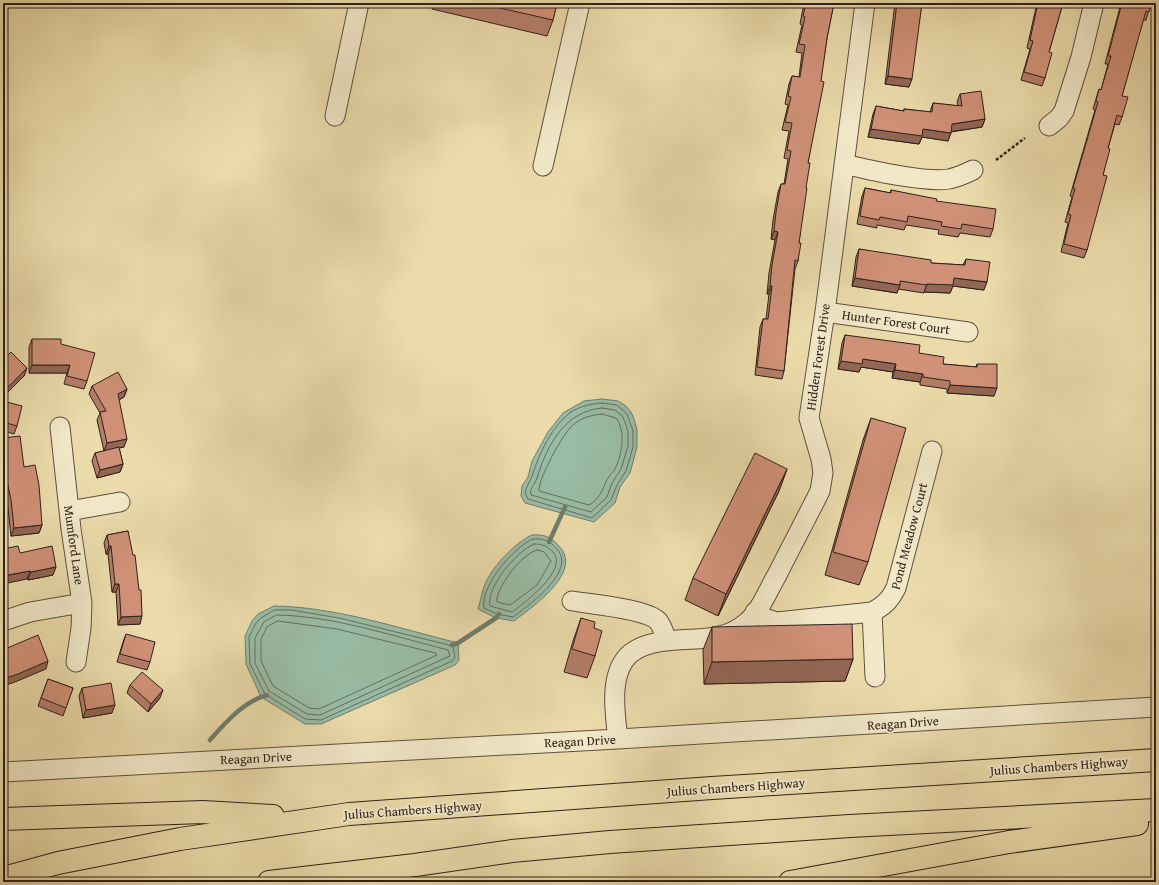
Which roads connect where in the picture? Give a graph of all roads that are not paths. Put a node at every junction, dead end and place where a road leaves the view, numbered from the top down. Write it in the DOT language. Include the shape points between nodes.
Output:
graph roads {
  1 [pos="359,3"];
  2 [pos="580,3"];
  3 [pos="865,3"];
  4 [pos="1094,3"];
  5 [pos="335,116"];
  6 [pos="1049,126"];
  7 [pos="844,164"];
  8 [pos="543,166"];
  9 [pos="973,170"];
  10 [pos="825,312"];
  11 [pos="968,332"];
  12 [pos="60,427"];
  13 [pos="932,451"];
  14 [pos="120,502"];
  15 [pos="69,511"];
  16 [pos="572,601"];
  17 [pos="82,603"];
  18 [pos="755,612"];
  19 [pos="872,612"];
  20 [pos="3,621"];
  21 [pos="667,641"];
  22 [pos="76,662"];
  23 [pos="875,677"];
  24 [pos="1156,707"];
  25 [pos="618,739"];
  26 [pos="1156,760"];
  27 [pos="3,772"];
  28 [pos="1156,810"];
  29 [pos="316,818"];
  30 [pos="3,819"];
  31 [pos="1156,821"];
  32 [pos="3,878"];
  33 [pos="269,882"];
  34 [pos="790,882"];
  1 -- 5 [label="street"];
  2 -- 8 [label="street"];
  3 -- 7 [label="street, Hidden Forest Drive"];
  4 -- 6 [label="street" via="1064,111"];
  7 -- 9 [label="street" via="948,179"];
  7 -- 10 [label="street, Hidden Forest Drive"];
  10 -- 11 [label="street, Hunter Forest Court"];
  10 -- 18 [label="street, Hidden Forest Drive" via="809,418 821,459 823,473 820,492"];
  12 -- 15 [label="street, Mumford Lane"];
  13 -- 19 [label="street, Pond Meadow Court" via="896,588 887,603"];
  14 -- 15 [label="street"];
  15 -- 17 [label="street, Mumford Lane"];
  16 -- 21 [label="street" via="645,613 657,620"];
  17 -- 20 [label="street" via="30,612"];
  17 -- 22 [label="street, Mumford Lane"];
  18 -- 19 [label="street, Pond Meadow Court" via="777,622"];
  18 -- 21 [label="street, Hidden Forest Drive" via="747,623 730,634 713,638"];
  19 -- 23 [label="street"];
  21 -- 25 [label="street, Hidden Forest Drive" via="645,646 631,653 620,669 615,686 614,706"];
  24 -- 25 [label="street, Reagan Drive"];
  25 -- 27 [label="street, Reagan Drive"];
  26 -- 29 [label="highway, Julius Chambers Highway" via="382,811"];
  28 -- 33 [label="highway" via="603,842"];
  29 -- 30 [label="highway" via="203,812"];
  29 -- 32 [label="highway" via="180,839 58,863"];
  31 -- 34 [label="highway" via="1009,842"];
}
